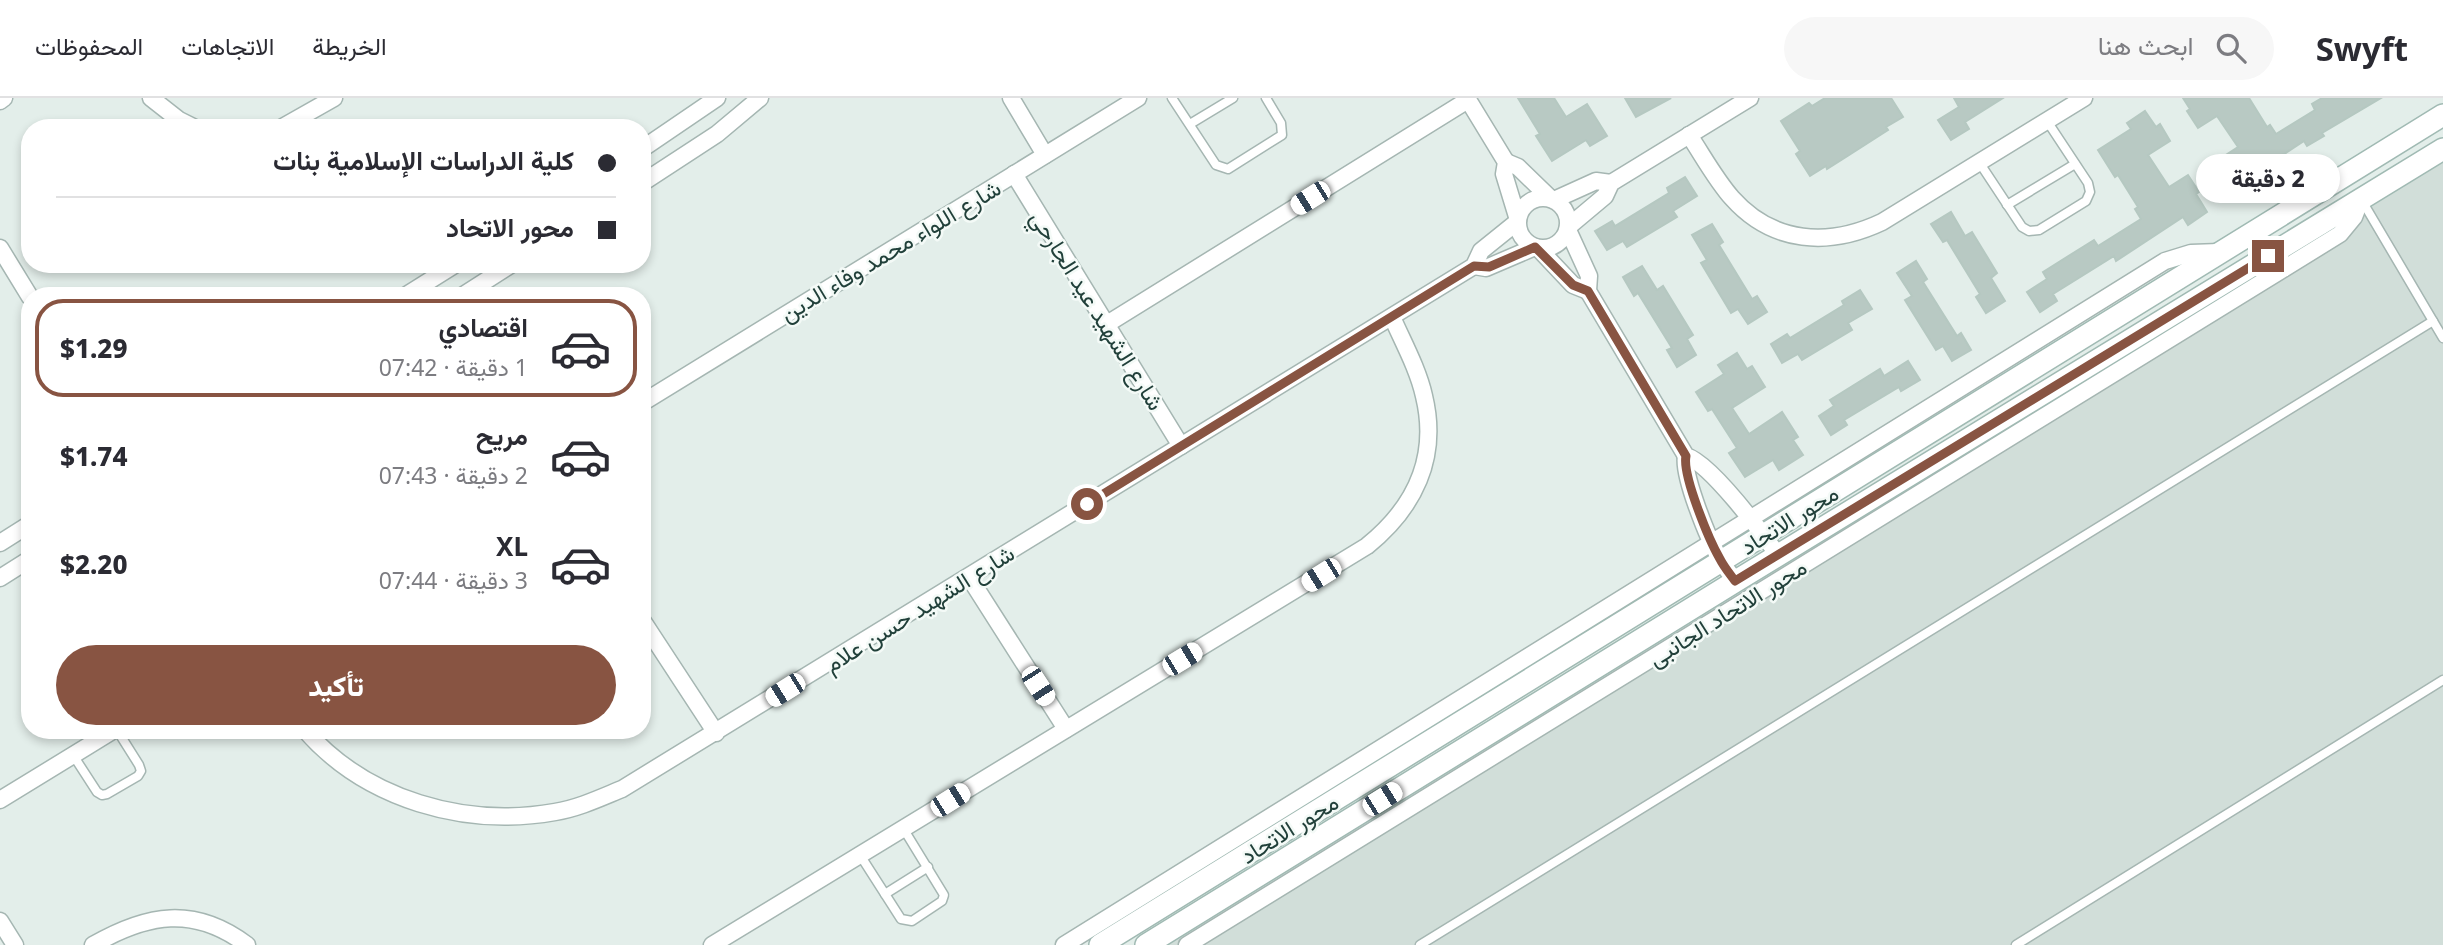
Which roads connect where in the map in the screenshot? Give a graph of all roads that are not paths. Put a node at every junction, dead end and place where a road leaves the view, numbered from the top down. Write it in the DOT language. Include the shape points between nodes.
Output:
graph roads {
  1 [pos="151,98"];
  2 [pos="334,98"];
  3 [pos="717,98"];
  4 [pos="760,98"];
  5 [pos="1011,98"];
  6 [pos="1138,98"];
  7 [pos="1172,98"];
  8 [pos="1233,98"];
  9 [pos="1266,98"];
  10 [pos="1750,98"];
  11 [pos="2084,98"];
  12 [pos="1467,99"];
  13 [pos="2443,115"];
  14 [pos="178,119"];
  15 [pos="297,119"];
  16 [pos="2047,121"];
  17 [pos="1189,124"];
  18 [pos="1689,135"];
  19 [pos="651,143"];
  20 [pos="2443,149"];
  21 [pos="1045,155"];
  22 [pos="1506,162"];
  23 [pos="1979,162"];
  24 [pos="2075,164"];
  25 [pos="1014,174"];
  26 [pos="2347,176"];
  27 [pos="651,177"];
  28 [pos="1611,183"];
  29 [pos="1552,199"];
  30 [pos="2361,199"];
  31 [pos="2007,205"];
  32 [pos="1518,221"];
  33 [pos="1568,228"];
  34 [pos="0,248"];
  35 [pos="1537,248"];
  36 [pos="1474,266"];
  37 [pos="442,273"];
  38 [pos="498,273"];
  39 [pos="24,287"];
  40 [pos="419,287"];
  41 [pos="476,287"];
  42 [pos="1588,291"];
  43 [pos="1392,317"];
  44 [pos="2433,321"];
  45 [pos="1107,324"];
  46 [pos="2443,338"];
  47 [pos="651,397"];
  48 [pos="1181,446"];
  49 [pos="1686,456"];
  50 [pos="1757,527"];
  51 [pos="21,530"];
  52 [pos="0,543"];
  53 [pos="1716,552"];
  54 [pos="1778,555"];
  55 [pos="21,565"];
  56 [pos="969,577"];
  57 [pos="0,578"];
  58 [pos="1735,581"];
  59 [pos="651,634"];
  60 [pos="2443,680"];
  61 [pos="1066,729"];
  62 [pos="716,733"];
  63 [pos="100,739"];
  64 [pos="122,739"];
  65 [pos="313,739"];
  66 [pos="72,755"];
  67 [pos="0,800"];
  68 [pos="904,828"];
  69 [pos="860,855"];
  70 [pos="928,867"];
  71 [pos="886,894"];
  72 [pos="0,921"];
  73 [pos="15,945"];
  74 [pos="93,945"];
  75 [pos="247,945"];
  76 [pos="712,945"];
  77 [pos="1064,945"];
  78 [pos="1100,945"];
  79 [pos="1146,945"];
  80 [pos="1187,945"];
  81 [pos="1420,945"];
  82 [pos="2016,945"];
  1 -- 14 [label="street"];
  2 -- 15 [label="street"];
  3 -- 19 [label="street"];
  4 -- 27 [label="street" via="708,141"];
  5 -- 21 [label="street"];
  6 -- 21 [label="street, شارع اللواء محمد وفاء الدين"];
  7 -- 17 [label="lane"];
  8 -- 17 [label="lane"];
  9 -- 17 [label="lane" via="1282,123 1282,135 1232,168 1216,165"];
  10 -- 18 [label="street"];
  11 -- 16 [label="street"];
  12 -- 22 [label="street"];
  12 -- 45 [label="street"];
  13 -- 26 [label="street, محور الاتحاد"];
  16 -- 23 [label="street"];
  16 -- 24 [label="lane"];
  18 -- 23 [label="street" via="1748,214 1768,226 1814,239 1860,232 1882,222"];
  18 -- 28 [label="street"];
  20 -- 30 [label="street, محور الاتحاد"];
  21 -- 25 [label="street, شارع اللواء محمد وفاء الدين"];
  22 -- 29 [label="street" via="1518,167"];
  22 -- 32 [label="street" via="1504,174"];
  23 -- 31 [label="lane"];
  24 -- 31 [label="lane"];
  24 -- 31 [label="lane" via="2090,188 2088,197 2039,230 2022,227"];
  25 -- 45 [label="street, شارع الشهيد عيد الجارحي"];
  25 -- 47 [label="street, شارع اللواء محمد وفاء الدين"];
  26 -- 30 [label="street"];
  26 -- 50 [label="street, محور الاتحاد"];
  28 -- 29 [label="street" via="1596,181"];
  28 -- 33 [label="street" via="1605,196"];
  29 -- 32 [label="street" via="1528,202"];
  29 -- 33 [label="street" via="1567,214"];
  30 -- 44 [label="lane"];
  30 -- 54 [label="street, محور الاتحاد"];
  30 -- 80 [label="street, محور الاتحاد الجانبى" via="2340,234"];
  32 -- 35 [label="street" via="1520,235"];
  32 -- 36 [label="street, شارع الشهيد حسن علام" via="1481,251"];
  33 -- 35 [label="street" via="1556,245"];
  33 -- 42 [label="street" via="1590,279"];
  34 -- 39 [label="street"];
  35 -- 36 [label="street, شارع الشهيد حسن علام" via="1489,267"];
  35 -- 42 [label="street" via="1573,285"];
  36 -- 43 [label="street, شارع الشهيد حسن علام"];
  37 -- 40 [label="street"];
  38 -- 41 [label="street"];
  42 -- 49 [label="street"];
  43 -- 48 [label="street, شارع الشهيد حسن علام"];
  43 -- 61 [label="street" via="1424,394 1428,419 1424,468 1402,512 1367,547"];
  44 -- 46 [label="lane"];
  44 -- 81 [label="lane"];
  45 -- 48 [label="street, شارع الشهيد عيد الجارحي"];
  48 -- 56 [label="street, شارع الشهيد حسن علام"];
  49 -- 50 [label="street" via="1700,463"];
  49 -- 53 [label="street" via="1686,470"];
  50 -- 53 [label="street, محور الاتحاد"];
  50 -- 54 [label="street"];
  51 -- 52 [label="street"];
  53 -- 58 [label="street"];
  53 -- 77 [label="street"];
  53 -- 78 [label="street, محور الاتحاد"];
  54 -- 58 [label="street, محور الاتحاد"];
  55 -- 57 [label="street"];
  56 -- 61 [label="street"];
  56 -- 62 [label="street, شارع الشهيد حسن علام"];
  58 -- 79 [label="street, محور الاتحاد"];
  59 -- 62 [label="street"];
  60 -- 82 [label="lane"];
  61 -- 68 [label="street"];
  62 -- 65 [label="street, شارع الشهيد حسن علام" via="590,803 523,816 489,817 432,807 389,792 359,776"];
  63 -- 66 [label="street"];
  64 -- 66 [label="lane" via="141,771 107,794 97,793"];
  66 -- 67 [label="street"];
  68 -- 69 [label="street"];
  68 -- 70 [label="lane"];
  69 -- 71 [label="lane"];
  69 -- 76 [label="street"];
  70 -- 71 [label="lane"];
  70 -- 71 [label="lane" via="943,898 912,921 901,919"];
  72 -- 73 [label="street"];
  74 -- 75 [label="street" via="121,929 163,918 207,923"];
}
